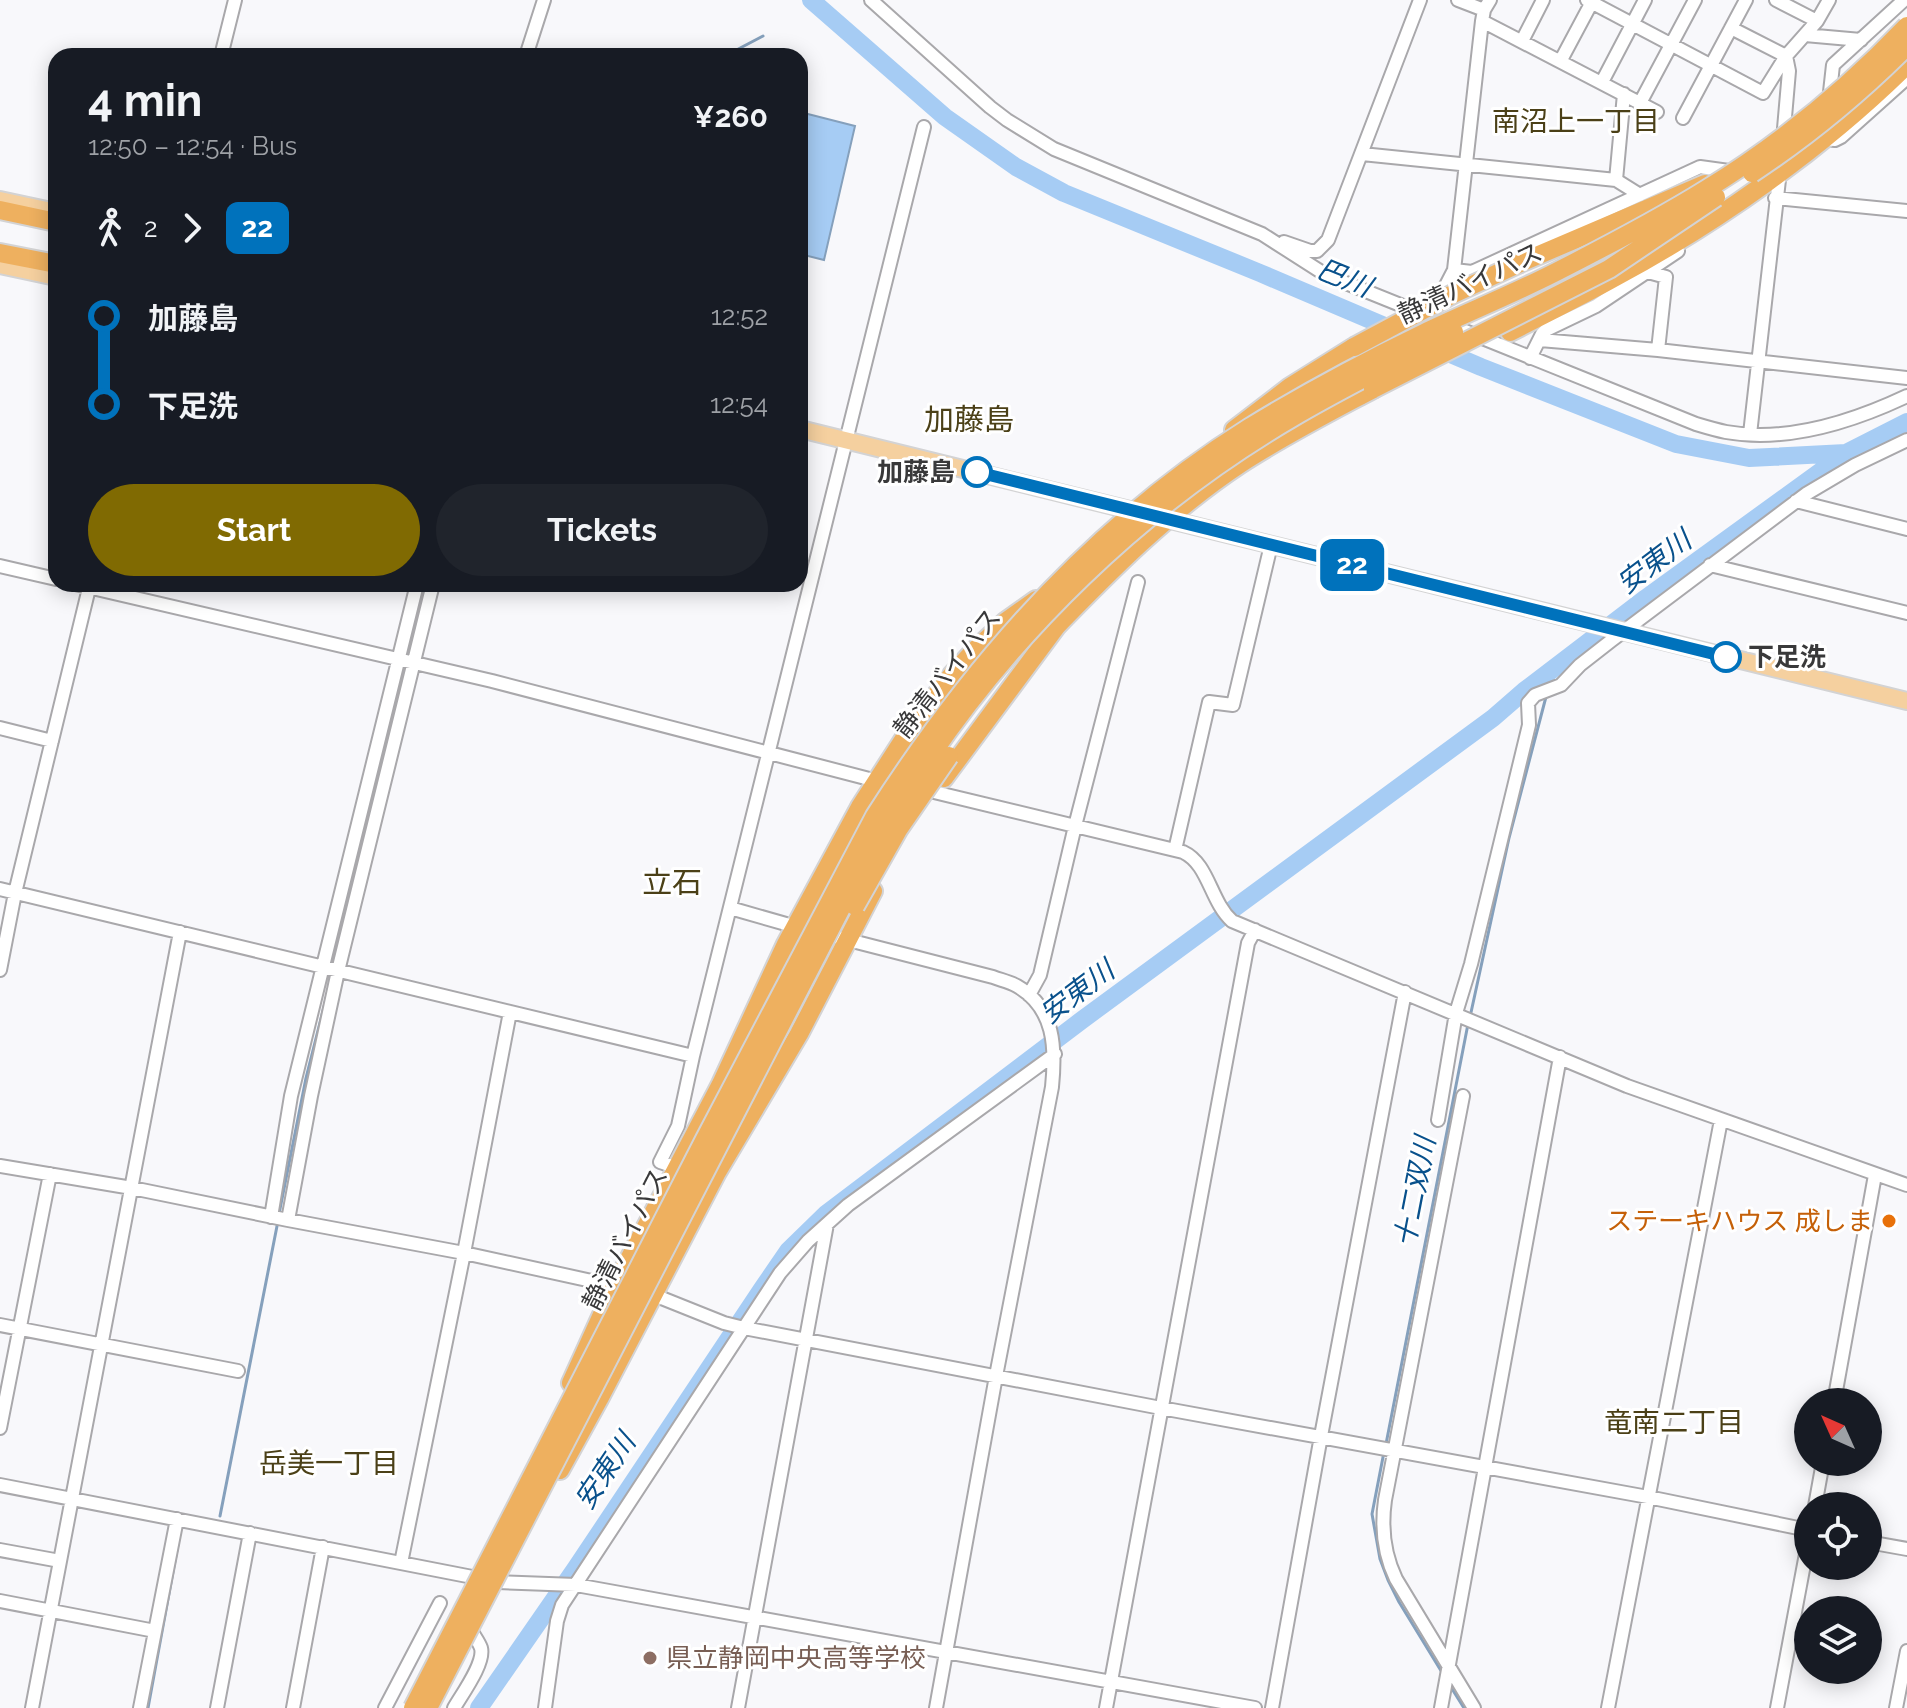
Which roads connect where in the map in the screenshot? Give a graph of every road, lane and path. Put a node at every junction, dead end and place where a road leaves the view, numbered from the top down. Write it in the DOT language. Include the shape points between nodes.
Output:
graph roads {
  1 [pos="235,0"];
  2 [pos="544,0"];
  3 [pos="871,0"];
  4 [pos="1420,0"];
  5 [pos="1458,0"];
  6 [pos="1543,0"];
  7 [pos="1645,0"];
  8 [pos="1695,0"];
  9 [pos="1746,0"];
  10 [pos="1776,0"];
  11 [pos="1829,0"];
  12 [pos="1904,0"];
  13 [pos="1590,1"];
  14 [pos="1485,10"];
  15 [pos="1907,19"];
  16 [pos="1817,21"];
  17 [pos="1632,24"];
  18 [pos="1907,26"];
  19 [pos="1731,28"];
  20 [pos="1805,35"];
  21 [pos="1861,40"];
  22 [pos="1522,41"];
  23 [pos="1671,45"];
  24 [pos="1907,46"];
  25 [pos="223,48"];
  26 [pos="529,48"];
  27 [pos="1786,56"];
  28 [pos="1561,60"];
  29 [pos="1907,65"];
  30 [pos="1711,66"];
  31 [pos="1907,78"];
  32 [pos="1602,82"];
  33 [pos="1830,92"];
  34 [pos="1624,94"];
  35 [pos="1640,103"];
  36 [pos="1657,112"];
  37 [pos="1683,118"];
  38 [pos="924,127"];
  39 [pos="1784,129"];
  40 [pos="1823,139"];
  41 [pos="1362,154"];
  42 [pos="1465,165"];
  43 [pos="1729,171"];
  44 [pos="1779,172"];
  45 [pos="1616,180"];
  46 [pos="1640,195"];
  47 [pos="1716,197"];
  48 [pos="1775,198"];
  49 [pos="0,200"];
  50 [pos="1738,201"];
  51 [pos="1676,207"];
  52 [pos="0,210"];
  53 [pos="48,210"];
  54 [pos="1907,211"];
  55 [pos="48,220"];
  56 [pos="1262,234"];
  57 [pos="0,253"];
  58 [pos="48,262"];
  59 [pos="0,265"];
  60 [pos="1454,270"];
  61 [pos="1648,272"];
  62 [pos="48,275"];
  63 [pos="1421,312"];
  64 [pos="1540,340"];
  65 [pos="1358,349"];
  66 [pos="1658,350"];
  67 [pos="1530,358"];
  68 [pos="1758,361"];
  69 [pos="1907,378"];
  70 [pos="1373,389"];
  71 [pos="1907,396"];
  72 [pos="808,431"];
  73 [pos="1750,434"];
  74 [pos="846,440"];
  75 [pos="1907,440"];
  76 [pos="1796,501"];
  77 [pos="1131,510"];
  78 [pos="1168,520"];
  79 [pos="1907,529"];
  80 [pos="1271,545"];
  81 [pos="1710,565"];
  82 [pos="0,566"];
  83 [pos="48,577"];
  84 [pos="1138,582"];
  85 [pos="89,592"];
  86 [pos="115,592"];
  87 [pos="415,592"];
  88 [pos="431,592"];
  89 [pos="1040,597"];
  90 [pos="1907,613"];
  91 [pos="1056,627"];
  92 [pos="1620,631"];
  93 [pos="398,659"];
  94 [pos="413,663"];
  95 [pos="1907,701"];
  96 [pos="0,728"];
  97 [pos="52,741"];
  98 [pos="768,753"];
  99 [pos="877,781"];
  100 [pos="934,792"];
  101 [pos="1075,826"];
  102 [pos="1175,850"];
  103 [pos="0,889"];
  104 [pos="15,893"];
  105 [pos="730,908"];
  106 [pos="795,927"];
  107 [pos="1255,930"];
  108 [pos="180,932"];
  109 [pos="848,940"];
  110 [pos="322,967"];
  111 [pos="0,970"];
  112 [pos="338,971"];
  113 [pos="1405,992"];
  114 [pos="1029,995"];
  115 [pos="510,1012"];
  116 [pos="1464,1016"];
  117 [pos="1055,1054"];
  118 [pos="693,1056"];
  119 [pos="1560,1057"];
  120 [pos="1442,1091"];
  121 [pos="1463,1096"];
  122 [pos="718,1114"];
  123 [pos="1460,1115"];
  124 [pos="1438,1120"];
  125 [pos="1721,1120"];
  126 [pos="0,1166"];
  127 [pos="678,1168"];
  128 [pos="50,1174"];
  129 [pos="1875,1175"];
  130 [pos="1907,1185"];
  131 [pos="132,1188"];
  132 [pos="685,1210"];
  133 [pos="271,1217"];
  134 [pos="288,1220"];
  135 [pos="827,1224"];
  136 [pos="464,1253"];
  137 [pos="615,1286"];
  138 [pos="653,1294"];
  139 [pos="0,1325"];
  140 [pos="20,1328"];
  141 [pos="744,1328"];
  142 [pos="806,1340"];
  143 [pos="100,1344"];
  144 [pos="238,1371"];
  145 [pos="996,1376"];
  146 [pos="583,1377"];
  147 [pos="1837,1388"];
  148 [pos="1161,1408"];
  149 [pos="0,1428"];
  150 [pos="1321,1436"];
  151 [pos="1394,1450"];
  152 [pos="559,1454"];
  153 [pos="1486,1467"];
  154 [pos="0,1485"];
  155 [pos="1648,1497"];
  156 [pos="72,1499"];
  157 [pos="177,1519"];
  158 [pos="1794,1527"];
  159 [pos="250,1533"];
  160 [pos="1882,1545"];
  161 [pos="323,1547"];
  162 [pos="1907,1549"];
  163 [pos="0,1550"];
  164 [pos="60,1561"];
  165 [pos="401,1563"];
  166 [pos="477,1578"];
  167 [pos="1801,1580"];
  168 [pos="498,1582"];
  169 [pos="576,1585"];
  170 [pos="0,1601"];
  171 [pos="440,1603"];
  172 [pos="52,1611"];
  173 [pos="754,1618"];
  174 [pos="471,1630"];
  175 [pos="155,1631"];
  176 [pos="946,1651"];
  177 [pos="1907,1651"];
  178 [pos="414,1653"];
  179 [pos="438,1655"];
  180 [pos="1449,1667"];
  181 [pos="1111,1682"];
  182 [pos="32,1708"];
  183 [pos="140,1708"];
  184 [pos="217,1708"];
  185 [pos="293,1708"];
  186 [pos="385,1708"];
  187 [pos="399,1708"];
  188 [pos="412,1708"];
  189 [pos="430,1708"];
  190 [pos="442,1708"];
  191 [pos="454,1708"];
  192 [pos="545,1708"];
  193 [pos="738,1708"];
  194 [pos="936,1708"];
  195 [pos="1106,1708"];
  196 [pos="1255,1708"];
  197 [pos="1272,1708"];
  198 [pos="1441,1708"];
  199 [pos="1474,1708"];
  200 [pos="1608,1708"];
  201 [pos="1777,1708"];
  202 [pos="1896,1708"];
  1 -- 25 [label="street"];
  2 -- 26 [label="street"];
  3 -- 56 [label="street" via="974,94 1034,138"];
  4 -- 41 [label="street"];
  5 -- 14 [label="street"];
  6 -- 22 [label="street"];
  7 -- 17 [label="street"];
  8 -- 23 [label="street"];
  9 -- 19 [label="street"];
  10 -- 16 [label="street"];
  11 -- 16 [label="street"];
  12 -- 21 [label="street"];
  13 -- 17 [label="street"];
  13 -- 28 [label="street"];
  14 -- 22 [label="street"];
  14 -- 42 [label="street"];
  15 -- 33 [label="highway"];
  16 -- 20 [label="street"];
  17 -- 23 [label="street"];
  17 -- 32 [label="street"];
  18 -- 51 [label="highway, 静清バイパス, bridge" via="1799,123"];
  19 -- 27 [label="street"];
  19 -- 30 [label="street"];
  20 -- 21 [label="street"];
  20 -- 27 [label="street"];
  21 -- 33 [label="street" via="1833,65"];
  22 -- 28 [label="street"];
  23 -- 30 [label="street"];
  23 -- 35 [label="street"];
  24 -- 47 [label="highway, 静清バイパス, bridge" via="1797,142"];
  27 -- 30 [label="street" via="1763,93"];
  27 -- 39 [label="street"];
  28 -- 32 [label="street"];
  29 -- 40 [label="highway"];
  30 -- 37 [label="street"];
  31 -- 40 [label="street" via="1841,137"];
  32 -- 34 [label="street"];
  33 -- 39 [label="highway"];
  34 -- 35 [label="street"];
  34 -- 45 [label="street"];
  35 -- 36 [label="street"];
  38 -- 74 [label="street"];
  39 -- 43 [label="highway"];
  39 -- 44 [label="street"];
  40 -- 44 [label="highway"];
  41 -- 42 [label="street"];
  41 -- 56 [label="street" via="1322,248 1310,251"];
  42 -- 45 [label="street"];
  42 -- 60 [label="street"];
  43 -- 46 [label="street" via="1700,167"];
  43 -- 65 [label="highway, bridge" via="1453,294"];
  44 -- 48 [label="street"];
  44 -- 50 [label="highway"];
  45 -- 46 [label="street"];
  46 -- 60 [label="street" via="1472,272"];
  47 -- 70 [label="highway, bridge" via="1609,269"];
  47 -- 132 [label="highway, 静清バイパス, bridge" via="1293,417 1160,510 1052,608 977,693 908,790 856,879"];
  48 -- 54 [label="street"];
  48 -- 68 [label="street"];
  49 -- 53 [label="main road"];
  50 -- 61 [label="street" via="1717,227"];
  50 -- 70 [label="highway, bridge" via="1615,278 1510,332"];
  51 -- 65 [label="highway, bridge"];
  51 -- 122 [label="highway, 静清バイパス, bridge" via="1302,397 1210,455 1108,535 996,649 903,772 844,872"];
  52 -- 55 [label="highway"];
  56 -- 63 [label="street" via="1326,275"];
  57 -- 58 [label="highway"];
  59 -- 62 [label="main road"];
  60 -- 63 [label="street" via="1441,295"];
  61 -- 64 [label="street" via="1546,330"];
  61 -- 66 [label="street" via="1666,277"];
  63 -- 67 [label="street"];
  64 -- 66 [label="street"];
  64 -- 67 [label="street"];
  65 -- 77 [label="highway" via="1290,387"];
  66 -- 68 [label="street"];
  67 -- 73 [label="street" via="1696,424"];
  68 -- 69 [label="street"];
  68 -- 73 [label="street"];
  70 -- 78 [label="highway" via="1240,464"];
  71 -- 73 [label="street" via="1839,423"];
  72 -- 74 [label="main road"];
  74 -- 77 [label="main road"];
  74 -- 98 [label="street"];
  75 -- 76 [label="street"];
  76 -- 79 [label="street"];
  76 -- 81 [label="street"];
  77 -- 78 [label="main road"];
  77 -- 89 [label="highway"];
  78 -- 80 [label="main road"];
  78 -- 91 [label="highway"];
  80 -- 92 [label="main road"];
  80 -- 102 [label="street" via="1233,705 1209,702"];
  81 -- 90 [label="street"];
  81 -- 92 [label="street"];
  82 -- 83 [label="street"];
  84 -- 101 [label="street"];
  85 -- 97 [label="street"];
  86 -- 93 [label="street"];
  87 -- 93 [label="street"];
  88 -- 94 [label="street"];
  89 -- 99 [label="highway" via="1005,622 951,676"];
  89 -- 122 [label="highway, bridge" via="981,658 867,811 768,994"];
  91 -- 100 [label="highway"];
  91 -- 132 [label="highway, bridge" via="949,756 898,830 720,1159"];
  92 -- 95 [label="main road"];
  92 -- 116 [label="street" via="1561,685 1528,703 1529,725 1474,949"];
  93 -- 94 [label="street"];
  93 -- 110 [label="street"];
  94 -- 98 [label="street"];
  94 -- 112 [label="street"];
  96 -- 97 [label="street"];
  97 -- 104 [label="street"];
  98 -- 99 [label="street"];
  98 -- 105 [label="street"];
  99 -- 106 [label="highway"];
  100 -- 101 [label="street"];
  100 -- 109 [label="highway"];
  101 -- 102 [label="street"];
  101 -- 114 [label="street" via="1040,975"];
  102 -- 107 [label="street" via="1198,862 1217,903 1232,921"];
  103 -- 104 [label="street"];
  104 -- 108 [label="street"];
  104 -- 111 [label="street"];
  105 -- 106 [label="street"];
  105 -- 118 [label="street"];
  106 -- 109 [label="street"];
  106 -- 127 [label="highway"];
  107 -- 113 [label="street"];
  107 -- 148 [label="street" via="1248,943"];
  108 -- 110 [label="street"];
  108 -- 131 [label="street"];
  109 -- 114 [label="street" via="993,977"];
  109 -- 138 [label="highway"];
  110 -- 112 [label="street"];
  110 -- 133 [label="street" via="291,1096"];
  112 -- 115 [label="street"];
  112 -- 134 [label="street"];
  113 -- 116 [label="street"];
  113 -- 150 [label="street"];
  114 -- 117 [label="street" via="1051,1031"];
  115 -- 118 [label="street"];
  115 -- 136 [label="street"];
  116 -- 119 [label="street"];
  116 -- 120 [label="street"];
  117 -- 135 [label="street"];
  117 -- 145 [label="street"];
  118 -- 127 [label="street" via="678,1126 660,1162"];
  119 -- 125 [label="street"];
  119 -- 153 [label="street"];
  120 -- 123 [label="street"];
  120 -- 124 [label="street"];
  121 -- 123 [label="street"];
  122 -- 146 [label="highway, 静清バイパス, bridge"];
  123 -- 151 [label="street"];
  125 -- 129 [label="street"];
  125 -- 155 [label="street"];
  126 -- 128 [label="street"];
  127 -- 137 [label="highway"];
  128 -- 131 [label="street"];
  128 -- 140 [label="street"];
  129 -- 130 [label="street"];
  129 -- 147 [label="street"];
  131 -- 133 [label="street"];
  131 -- 143 [label="street"];
  132 -- 152 [label="highway, 静清バイパス, bridge"];
  133 -- 134 [label="street"];
  134 -- 136 [label="street"];
  135 -- 141 [label="street" via="780,1273"];
  135 -- 142 [label="street"];
  136 -- 137 [label="street"];
  136 -- 165 [label="street"];
  137 -- 138 [label="street"];
  137 -- 166 [label="highway"];
  138 -- 141 [label="street"];
  138 -- 168 [label="highway"];
  139 -- 140 [label="street"];
  140 -- 143 [label="street"];
  140 -- 149 [label="street"];
  141 -- 142 [label="street"];
  141 -- 169 [label="street"];
  142 -- 145 [label="street"];
  142 -- 173 [label="street"];
  143 -- 144 [label="street"];
  143 -- 156 [label="street"];
  145 -- 148 [label="street"];
  145 -- 176 [label="street"];
  146 -- 187 [label="highway, bridge" via="550,1425"];
  146 -- 188 [label="highway, 静清バイパス, bridge"];
  148 -- 150 [label="street"];
  148 -- 181 [label="street"];
  150 -- 151 [label="street"];
  150 -- 197 [label="street"];
  151 -- 153 [label="street"];
  151 -- 180 [label="street" via="1383,1513 1389,1562"];
  152 -- 189 [label="highway, 静清バイパス, bridge"];
  152 -- 190 [label="highway, bridge" via="507,1579"];
  153 -- 155 [label="street"];
  153 -- 180 [label="street"];
  154 -- 156 [label="street"];
  155 -- 158 [label="street"];
  155 -- 200 [label="street"];
  156 -- 157 [label="street"];
  156 -- 164 [label="street"];
  157 -- 159 [label="street"];
  157 -- 175 [label="street"];
  159 -- 161 [label="street"];
  159 -- 184 [label="street"];
  160 -- 162 [label="street"];
  161 -- 165 [label="street"];
  161 -- 185 [label="street"];
  163 -- 164 [label="street"];
  164 -- 172 [label="street"];
  165 -- 166 [label="street"];
  166 -- 168 [label="street"];
  166 -- 179 [label="highway"];
  167 -- 201 [label="street"];
  168 -- 169 [label="street"];
  168 -- 174 [label="highway"];
  169 -- 173 [label="street"];
  169 -- 192 [label="street" via="557,1621"];
  170 -- 172 [label="street"];
  171 -- 178 [label="street"];
  172 -- 175 [label="street"];
  172 -- 182 [label="street"];
  173 -- 176 [label="street"];
  173 -- 193 [label="street"];
  174 -- 189 [label="highway"];
  174 -- 191 [label="street" via="481,1656"];
  175 -- 183 [label="street"];
  176 -- 181 [label="street"];
  176 -- 194 [label="street"];
  177 -- 202 [label="street"];
  178 -- 179 [label="street"];
  178 -- 186 [label="street"];
  179 -- 188 [label="highway"];
  180 -- 198 [label="street"];
  180 -- 199 [label="street"];
  181 -- 195 [label="street"];
  181 -- 196 [label="street"];
}
